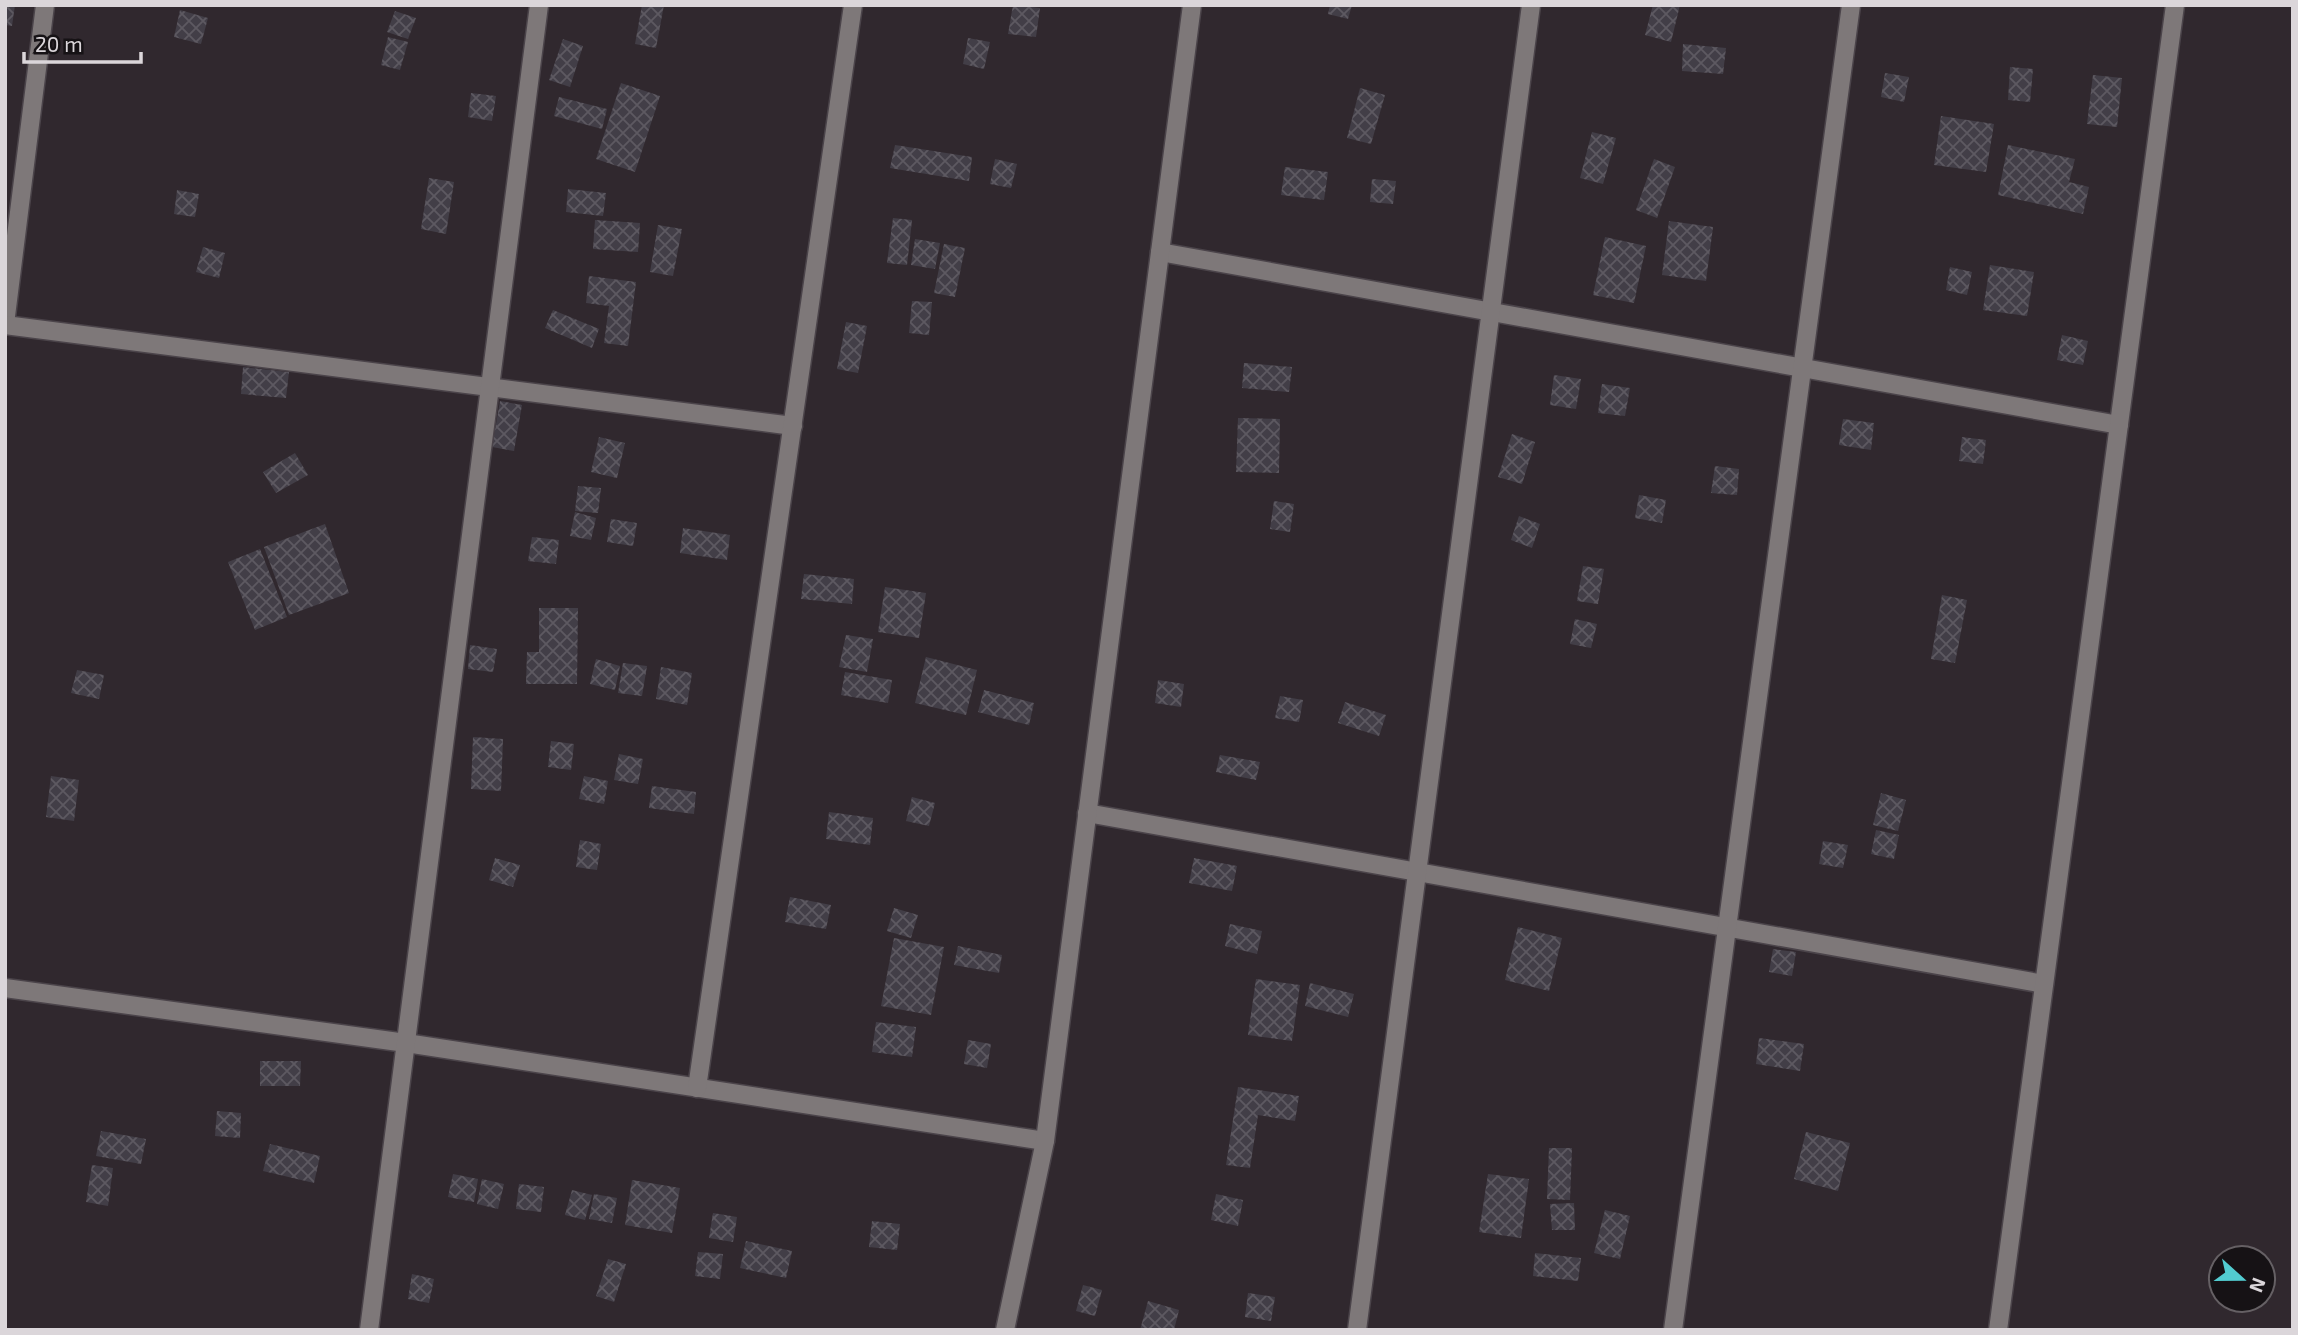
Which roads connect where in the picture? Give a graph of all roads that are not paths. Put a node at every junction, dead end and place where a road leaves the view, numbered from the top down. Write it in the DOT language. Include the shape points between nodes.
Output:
graph roads {
  1 [pos="45,5"];
  2 [pos="539,5"];
  3 [pos="853,5"];
  4 [pos="1192,5"];
  5 [pos="1531,5"];
  6 [pos="1851,5"];
  7 [pos="2175,5"];
  8 [pos="1160,252"];
  9 [pos="1490,312"];
  10 [pos="5,325"];
  11 [pos="1802,368"];
  12 [pos="490,387"];
  13 [pos="2119,425"];
  14 [pos="793,426"];
  15 [pos="1087,813"];
  16 [pos="1417,873"];
  17 [pos="1727,928"];
  18 [pos="2044,984"];
  19 [pos="5,988"];
  20 [pos="406,1043"];
  21 [pos="697,1088"];
  22 [pos="1045,1141"];
  23 [pos="369,1330"];
  24 [pos="1005,1330"];
  25 [pos="1357,1330"];
  26 [pos="1673,1330"];
  27 [pos="1998,1330"];
  1 -- 10 [label="street"];
  2 -- 12 [label="street"];
  3 -- 14 [label="street"];
  4 -- 8 [label="street"];
  5 -- 9 [label="street"];
  6 -- 11 [label="street"];
  7 -- 13 [label="street"];
  8 -- 9 [label="street"];
  8 -- 15 [label="street"];
  9 -- 11 [label="street"];
  9 -- 16 [label="street"];
  10 -- 12 [label="street"];
  11 -- 13 [label="street"];
  11 -- 17 [label="street"];
  12 -- 14 [label="street"];
  12 -- 20 [label="street"];
  13 -- 18 [label="street"];
  14 -- 21 [label="street"];
  15 -- 16 [label="street"];
  15 -- 22 [label="street"];
  16 -- 17 [label="street"];
  16 -- 25 [label="street"];
  17 -- 18 [label="street"];
  17 -- 26 [label="street"];
  18 -- 27 [label="street"];
  19 -- 20 [label="street"];
  20 -- 21 [label="street"];
  20 -- 23 [label="street"];
  21 -- 22 [label="street"];
  22 -- 24 [label="street"];
}
